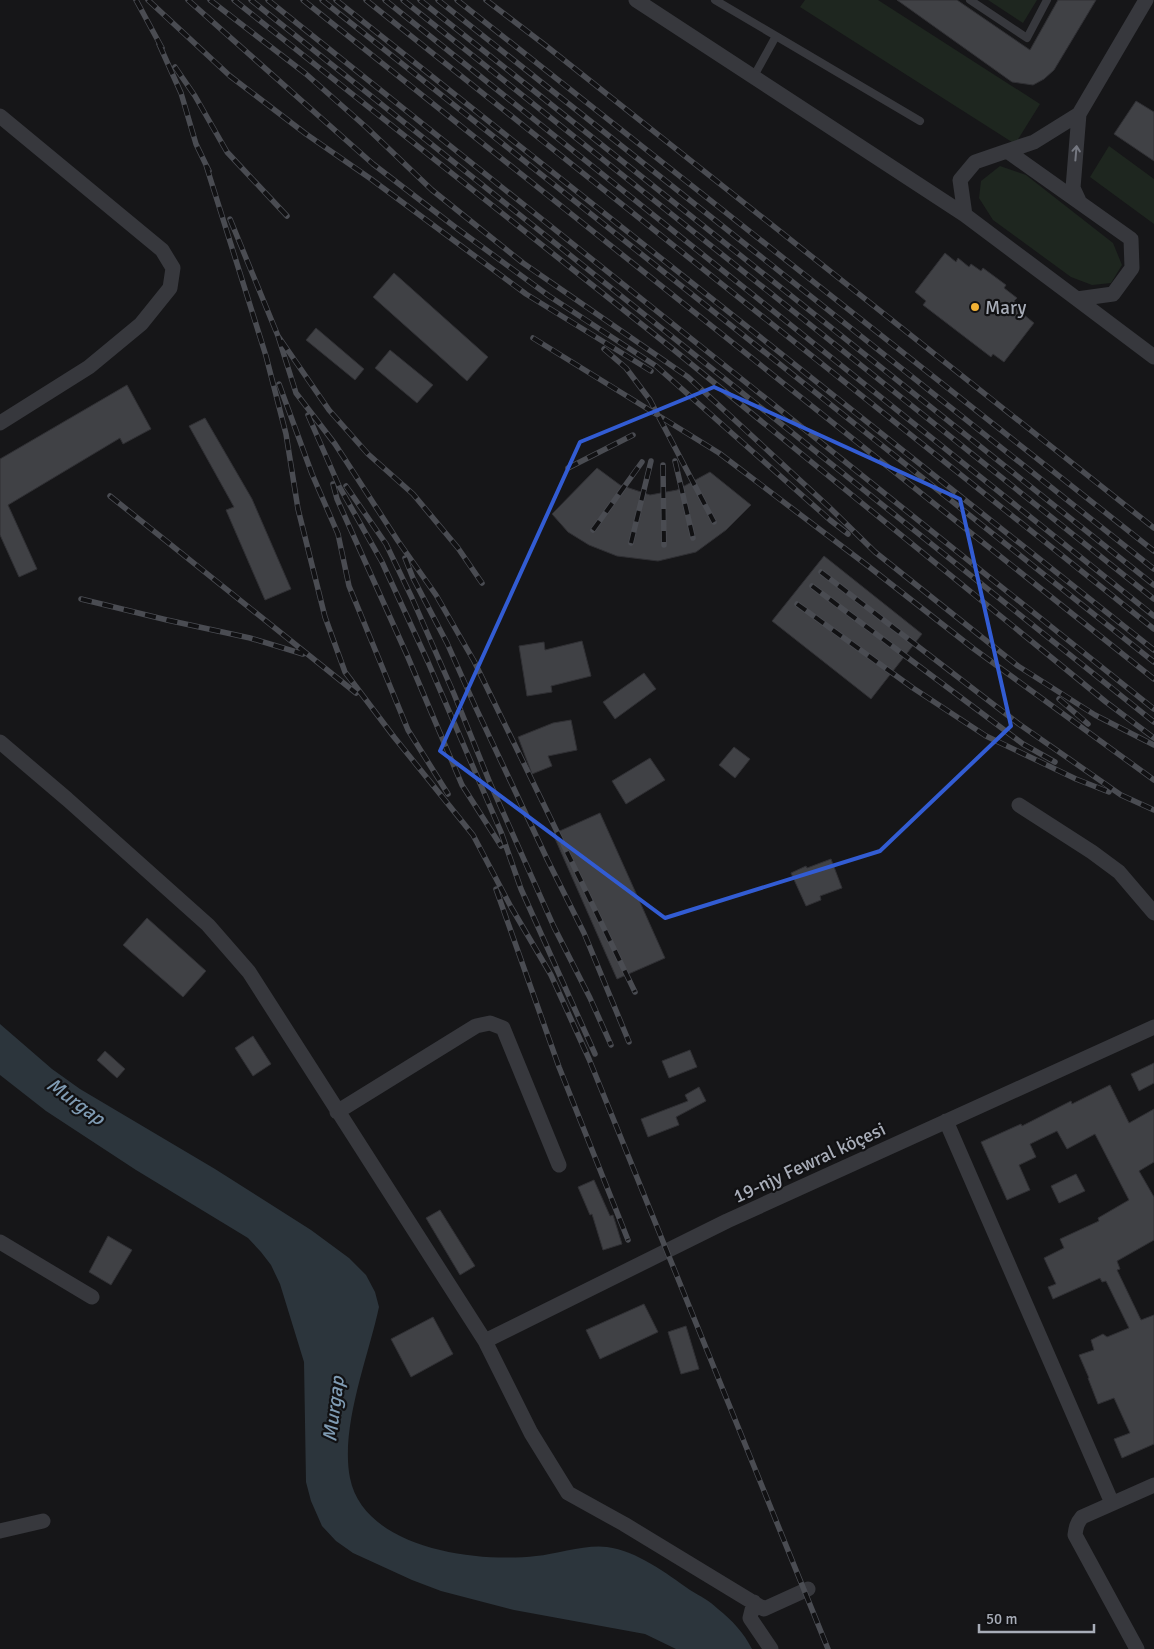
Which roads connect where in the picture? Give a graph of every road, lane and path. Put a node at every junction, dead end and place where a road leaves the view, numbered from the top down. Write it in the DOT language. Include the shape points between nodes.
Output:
graph roads {
  1 [pos="636,0"];
  2 [pos="715,0"];
  3 [pos="970,0"];
  4 [pos="1047,0"];
  5 [pos="1146,0"];
  6 [pos="776,36"];
  7 [pos="754,76"];
  8 [pos="1079,114"];
  9 [pos="0,116"];
  10 [pos="920,122"];
  11 [pos="1008,151"];
  12 [pos="1079,201"];
  13 [pos="965,216"];
  14 [pos="1077,299"];
  15 [pos="1154,357"];
  16 [pos="0,423"];
  17 [pos="0,742"];
  18 [pos="1019,805"];
  19 [pos="1154,913"];
  20 [pos="1154,1027"];
  21 [pos="337,1112"];
  22 [pos="946,1121"];
  23 [pos="559,1165"];
  24 [pos="0,1242"];
  25 [pos="92,1298"];
  26 [pos="485,1341"];
  27 [pos="1154,1485"];
  28 [pos="1112,1503"];
  29 [pos="43,1521"];
  30 [pos="0,1531"];
  31 [pos="808,1589"];
  32 [pos="754,1602"];
  33 [pos="771,1649"];
  34 [pos="1137,1649"];
  1 -- 7 [label="street"];
  2 -- 6 [label="lane"];
  3 -- 4 [label="lane" via="1027,38"];
  5 -- 8 [label="street"];
  6 -- 7 [label="lane"];
  6 -- 10 [label="lane"];
  7 -- 13 [label="street"];
  8 -- 11 [label="street" via="1034,142"];
  12 -- 8 [label="street, one-way" via="1073,188"];
  9 -- 16 [label="street" via="162,250 173,268 170,288 141,324 89,367"];
  11 -- 12 [label="street"];
  11 -- 13 [label="street" via="975,162 960,180"];
  12 -- 14 [label="street" via="1131,239 1132,268 1113,294"];
  13 -- 14 [label="street"];
  14 -- 15 [label="street"];
  17 -- 21 [label="street" via="208,926 249,972"];
  18 -- 19 [label="street" via="1119,872"];
  20 -- 22 [label="street, 19-njy Fewral köçesi"];
  21 -- 23 [label="street" via="476,1026 490,1023 503,1028"];
  21 -- 26 [label="street"];
  22 -- 26 [label="street, 19-njy Fewral köçesi" via="728,1221"];
  22 -- 28 [label="street"];
  24 -- 25 [label="street"];
  26 -- 32 [label="street" via="531,1433 568,1493"];
  27 -- 28 [label="street"];
  28 -- 34 [label="street" via="1082,1517 1075,1535"];
  29 -- 30 [label="street"];
  31 -- 32 [label="street" via="764,1609"];
  32 -- 33 [label="street" via="750,1618"];
}
